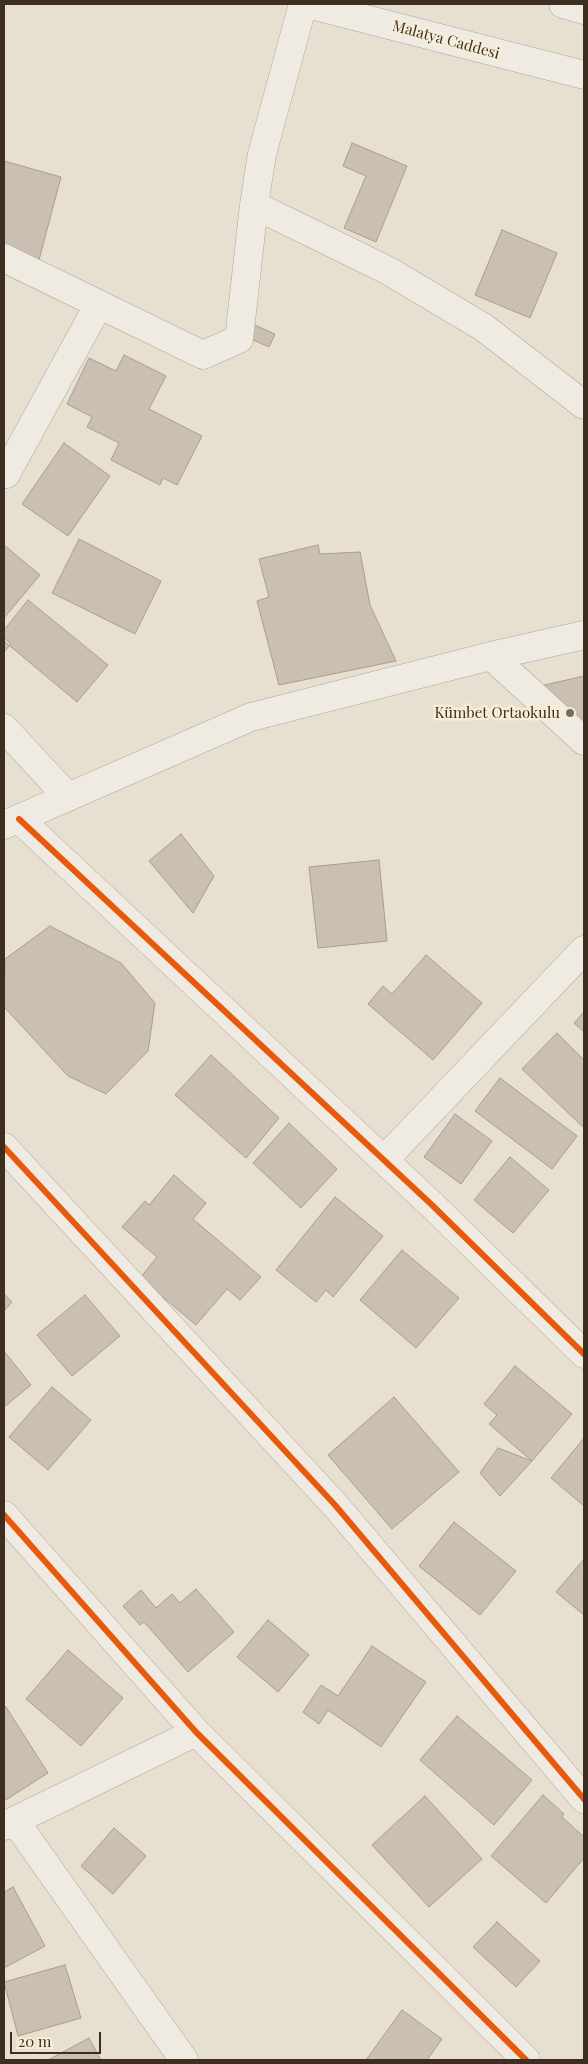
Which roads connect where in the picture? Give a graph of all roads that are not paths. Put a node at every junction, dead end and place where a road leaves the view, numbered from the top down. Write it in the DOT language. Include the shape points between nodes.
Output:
graph roads {
  1 [pos="303,4"];
  2 [pos="307,4"];
  3 [pos="563,4"];
  4 [pos="584,10"];
  5 [pos="584,76"];
  6 [pos="254,205"];
  7 [pos="4,258"];
  8 [pos="99,304"];
  9 [pos="584,405"];
  10 [pos="6,474"];
  11 [pos="584,635"];
  12 [pos="490,656"];
  13 [pos="4,728"];
  14 [pos="584,741"];
  15 [pos="68,797"];
  16 [pos="11,822"];
  17 [pos="584,950"];
  18 [pos="4,1147"];
  19 [pos="384,1160"];
  20 [pos="584,1354"];
  21 [pos="4,1515"];
  22 [pos="196,1732"];
  23 [pos="582,1792"];
  24 [pos="10,1824"];
  25 [pos="184,2060"];
  26 [pos="526,2060"];
  1 -- 6 [label="street" via="262,154"];
  2 -- 5 [label="street, Malatya Caddesi"];
  3 -- 4 [label="street"];
  6 -- 8 [label="street" via="239,339 203,355"];
  6 -- 9 [label="street" via="387,270 483,327"];
  7 -- 8 [label="street"];
  8 -- 10 [label="street"];
  11 -- 12 [label="street"];
  12 -- 14 [label="street"];
  12 -- 15 [label="street" via="250,717"];
  13 -- 15 [label="street"];
  15 -- 16 [label="street"];
  16 -- 19 [label="street"];
  17 -- 19 [label="street"];
  18 -- 23 [label="street" via="335,1504"];
  19 -- 20 [label="street"];
  21 -- 22 [label="street"];
  22 -- 24 [label="street"];
  22 -- 26 [label="street"];
  24 -- 25 [label="street"];
}
